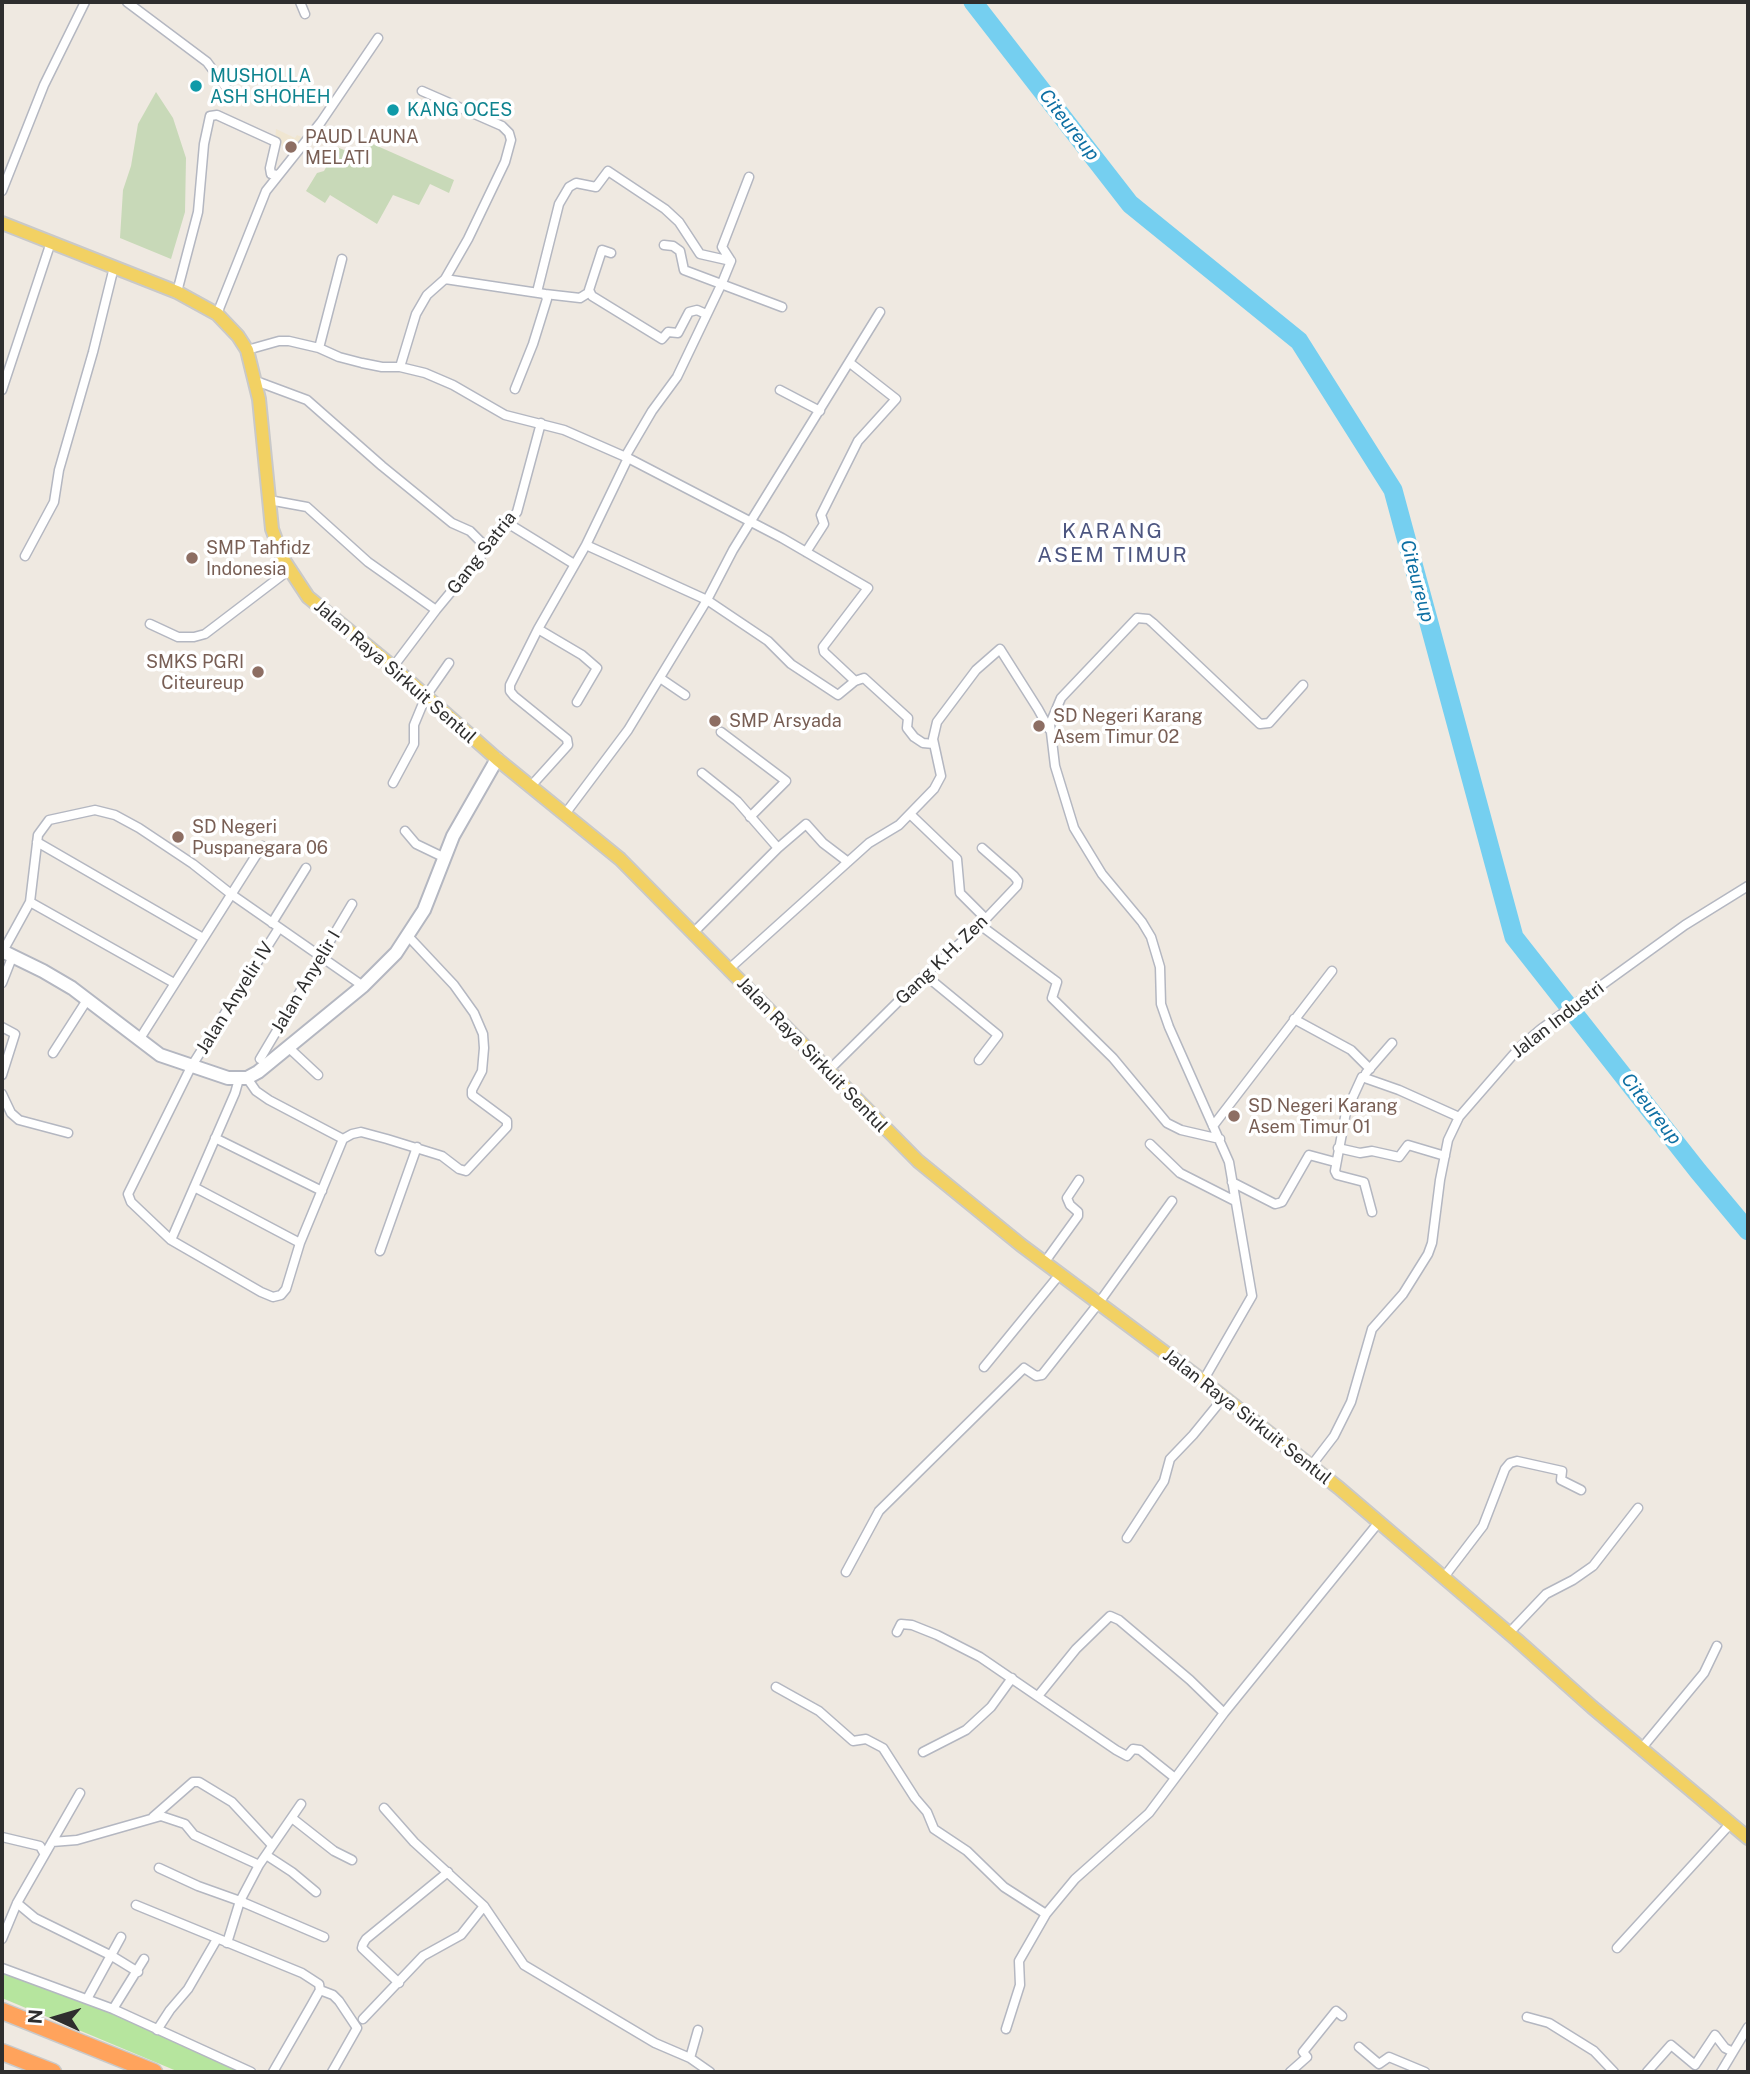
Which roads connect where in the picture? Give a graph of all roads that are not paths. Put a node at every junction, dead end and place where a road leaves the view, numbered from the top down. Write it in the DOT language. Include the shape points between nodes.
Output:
graph roads {
  1 [pos="85,2"];
  2 [pos="127,2"];
  3 [pos="300,2"];
  4 [pos="305,14"];
  5 [pos="378,38"];
  6 [pos="422,91"];
  7 [pos="233,97"];
  8 [pos="278,175"];
  9 [pos="749,177"];
  10 [pos="2,191"];
  11 [pos="2,223"];
  12 [pos="51,242"];
  13 [pos="664,245"];
  14 [pos="611,253"];
  15 [pos="342,259"];
  16 [pos="731,261"];
  17 [pos="114,267"];
  18 [pos="444,279"];
  19 [pos="722,282"];
  20 [pos="177,292"];
  21 [pos="541,293"];
  22 [pos="589,293"];
  23 [pos="782,307"];
  24 [pos="880,312"];
  25 [pos="217,314"];
  26 [pos="706,314"];
  27 [pos="319,348"];
  28 [pos="247,350"];
  29 [pos="850,363"];
  30 [pos="400,367"];
  31 [pos="256,381"];
  32 [pos="515,389"];
  33 [pos="2,390"];
  34 [pos="780,390"];
  35 [pos="820,411"];
  36 [pos="541,423"];
  37 [pos="626,458"];
  38 [pos="269,500"];
  39 [pos="751,522"];
  40 [pos="509,524"];
  41 [pos="586,545"];
  42 [pos="487,548"];
  43 [pos="806,552"];
  44 [pos="25,556"];
  45 [pos="575,564"];
  46 [pos="289,570"];
  47 [pos="707,600"];
  48 [pos="436,610"];
  49 [pos="150,624"];
  50 [pos="538,629"];
  51 [pos="449,663"];
  52 [pos="393,667"];
  53 [pos="660,678"];
  54 [pos="855,681"];
  55 [pos="1303,685"];
  56 [pos="685,695"];
  57 [pos="426,696"];
  58 [pos="577,702"];
  59 [pos="721,732"];
  60 [pos="1050,732"];
  61 [pos="934,744"];
  62 [pos="497,760"];
  63 [pos="702,773"];
  64 [pos="393,783"];
  65 [pos="531,786"];
  66 [pos="565,814"];
  67 [pos="910,814"];
  68 [pos="750,817"];
  69 [pos="405,831"];
  70 [pos="37,842"];
  71 [pos="262,846"];
  72 [pos="778,848"];
  73 [pos="982,848"];
  74 [pos="443,857"];
  75 [pos="848,862"];
  76 [pos="306,868"];
  77 [pos="1748,886"];
  78 [pos="231,894"];
  79 [pos="30,902"];
  80 [pos="352,904"];
  81 [pos="983,922"];
  82 [pos="276,926"];
  83 [pos="693,933"];
  84 [pos="408,936"];
  85 [pos="203,938"];
  86 [pos="6,952"];
  87 [pos="320,957"];
  88 [pos="729,969"];
  89 [pos="1332,971"];
  90 [pos="925,975"];
  91 [pos="2,983"];
  92 [pos="174,983"];
  93 [pos="363,986"];
  94 [pos="87,1000"];
  95 [pos="1294,1019"];
  96 [pos="2,1027"];
  97 [pos="139,1040"];
  98 [pos="1392,1043"];
  99 [pos="288,1048"];
  100 [pos="53,1053"];
  101 [pos="260,1059"];
  102 [pos="979,1060"];
  103 [pos="191,1067"];
  104 [pos="1370,1069"];
  105 [pos="828,1071"];
  106 [pos="318,1074"];
  107 [pos="2,1075"];
  108 [pos="1362,1077"];
  109 [pos="243,1078"];
  110 [pos="2,1094"];
  111 [pos="1459,1117"];
  112 [pos="1213,1126"];
  113 [pos="68,1133"];
  114 [pos="215,1138"];
  115 [pos="343,1139"];
  116 [pos="1220,1139"];
  117 [pos="1150,1144"];
  118 [pos="417,1147"];
  119 [pos="1338,1148"];
  120 [pos="1445,1156"];
  121 [pos="1335,1162"];
  122 [pos="1079,1180"];
  123 [pos="1232,1182"];
  124 [pos="194,1187"];
  125 [pos="322,1191"];
  126 [pos="1172,1201"];
  127 [pos="1235,1201"];
  128 [pos="1372,1212"];
  129 [pos="171,1240"];
  130 [pos="300,1243"];
  131 [pos="380,1251"];
  132 [pos="1044,1263"];
  133 [pos="1060,1275"];
  134 [pos="1098,1304"];
  135 [pos="984,1367"];
  136 [pos="1203,1381"];
  137 [pos="1224,1397"];
  138 [pos="1311,1466"];
  139 [pos="1581,1490"];
  140 [pos="1638,1508"];
  141 [pos="1379,1522"];
  142 [pos="1127,1538"];
  143 [pos="846,1572"];
  144 [pos="1444,1577"];
  145 [pos="897,1632"];
  146 [pos="1509,1633"];
  147 [pos="1717,1646"];
  148 [pos="1012,1678"];
  149 [pos="776,1687"];
  150 [pos="1038,1696"];
  151 [pos="1224,1713"];
  152 [pos="1641,1749"];
  153 [pos="923,1752"];
  154 [pos="1175,1778"];
  155 [pos="80,1793"];
  156 [pos="301,1804"];
  157 [pos="384,1808"];
  158 [pos="153,1817"];
  159 [pos="292,1818"];
  160 [pos="1731,1823"];
  161 [pos="2,1837"];
  162 [pos="1748,1838"];
  163 [pos="52,1842"];
  164 [pos="271,1844"];
  165 [pos="44,1853"];
  166 [pos="266,1855"];
  167 [pos="352,1860"];
  168 [pos="260,1865"];
  169 [pos="159,1868"];
  170 [pos="448,1872"];
  171 [pos="316,1892"];
  172 [pos="240,1901"];
  173 [pos="17,1903"];
  174 [pos="136,1905"];
  175 [pos="484,1906"];
  176 [pos="1046,1914"];
  177 [pos="121,1937"];
  178 [pos="324,1937"];
  179 [pos="2,1939"];
  180 [pos="216,1939"];
  181 [pos="226,1943"];
  182 [pos="1617,1948"];
  183 [pos="111,1956"];
  184 [pos="144,1959"];
  185 [pos="2,1968"];
  186 [pos="138,1972"];
  187 [pos="399,1983"];
  188 [pos="320,1990"];
  189 [pos="88,1999"];
  190 [pos="113,2009"];
  191 [pos="2,2011"];
  192 [pos="1342,2017"];
  193 [pos="1527,2017"];
  194 [pos="363,2018"];
  195 [pos="1748,2027"];
  196 [pos="1006,2029"];
  197 [pos="157,2030"];
  198 [pos="698,2030"];
  199 [pos="1360,2047"];
  200 [pos="2,2052"];
  201 [pos="1733,2052"];
  202 [pos="690,2058"];
  203 [pos="53,2072"];
  204 [pos="154,2072"];
  205 [pos="251,2072"];
  206 [pos="273,2072"];
  207 [pos="332,2072"];
  208 [pos="710,2072"];
  209 [pos="1290,2072"];
  210 [pos="1425,2072"];
  211 [pos="1614,2072"];
  212 [pos="1647,2072"];
  213 [pos="1721,2072"];
  1 -- 10 [label="street" via="39,97"];
  2 -- 7 [label="street" via="207,62"];
  3 -- 4 [label="street"];
  5 -- 8 [label="street"];
  6 -- 18 [label="street" via="502,126 511,140 486,204"];
  8 -- 20 [label="street" via="271,174 270,168 276,142 210,116 198,212"];
  8 -- 25 [label="street" via="266,191"];
  9 -- 16 [label="street" via="722,247"];
  11 -- 12 [label="main road, Jalan Raya Sirkuit Sentul"];
  12 -- 17 [label="main road, Jalan Raya Sirkuit Sentul"];
  12 -- 33 [label="street"];
  13 -- 19 [label="street" via="680,251 684,270"];
  14 -- 22 [label="street" via="601,250"];
  15 -- 27 [label="street"];
  16 -- 19 [label="street"];
  16 -- 21 [label="street" via="700,254 665,209 608,171 596,187 576,183 569,187 559,205"];
  17 -- 20 [label="main road, Jalan Raya Sirkuit Sentul"];
  17 -- 44 [label="street" via="54,502"];
  18 -- 21 [label="street"];
  18 -- 30 [label="street" via="416,314"];
  19 -- 23 [label="street"];
  19 -- 26 [label="street"];
  20 -- 25 [label="main road, Jalan Raya Sirkuit Sentul"];
  21 -- 22 [label="street" via="580,298"];
  21 -- 32 [label="street" via="547,299"];
  22 -- 26 [label="street" via="662,339 668,331 679,331 689,312"];
  24 -- 29 [label="street"];
  25 -- 28 [label="main road, Jalan Raya Sirkuit Sentul"];
  26 -- 37 [label="street" via="677,377"];
  27 -- 28 [label="street" via="279,341"];
  27 -- 30 [label="street" via="362,363"];
  28 -- 31 [label="main road, Jalan Raya Sirkuit Sentul"];
  29 -- 35 [label="street"];
  29 -- 43 [label="street" via="896,398 858,441 821,515 824,524"];
  30 -- 36 [label="street" via="453,385 505,415"];
  31 -- 38 [label="main road, Jalan Raya Sirkuit Sentul"];
  31 -- 42 [label="street" via="307,400"];
  34 -- 35 [label="street"];
  35 -- 39 [label="street"];
  36 -- 37 [label="street"];
  36 -- 40 [label="street, Gang Satria" via="517,512"];
  37 -- 39 [label="street"];
  37 -- 41 [label="street"];
  38 -- 46 [label="main road, Jalan Raya Sirkuit Sentul" via="278,548"];
  38 -- 48 [label="street" via="307,507 368,562"];
  39 -- 43 [label="street"];
  39 -- 47 [label="street"];
  40 -- 42 [label="street, Gang Satria"];
  40 -- 45 [label="street"];
  41 -- 45 [label="street"];
  41 -- 47 [label="street"];
  42 -- 48 [label="street, Gang Satria"];
  43 -- 54 [label="street" via="868,588 823,647"];
  45 -- 50 [label="street"];
  46 -- 49 [label="street" via="205,634 178,637"];
  46 -- 52 [label="main road, Jalan Raya Sirkuit Sentul" via="309,597"];
  47 -- 53 [label="street"];
  47 -- 54 [label="street" via="838,695"];
  48 -- 52 [label="street, Gang Satria"];
  50 -- 58 [label="street" via="597,668"];
  50 -- 65 [label="street" via="510,691 567,739 568,745"];
  51 -- 57 [label="street"];
  52 -- 57 [label="main road, Jalan Raya Sirkuit Sentul"];
  53 -- 56 [label="street"];
  53 -- 66 [label="street" via="628,730"];
  54 -- 61 [label="street" via="864,678 876,687 908,718 907,728 914,737"];
  55 -- 60 [label="street" via="1269,723 1260,724 1153,623 1137,618 1061,698"];
  57 -- 62 [label="main road, Jalan Raya Sirkuit Sentul"];
  57 -- 64 [label="street" via="414,725 414,744"];
  59 -- 68 [label="street" via="786,781"];
  60 -- 61 [label="street" via="1000,649 976,670 940,718"];
  60 -- 112 [label="street" via="1060,789 1081,844 1151,937 1159,961 1161,1004"];
  61 -- 67 [label="street" via="940,779"];
  62 -- 65 [label="main road, Jalan Raya Sirkuit Sentul"];
  62 -- 74 [label="street"];
  63 -- 68 [label="street"];
  65 -- 66 [label="main road, Jalan Raya Sirkuit Sentul"];
  66 -- 83 [label="main road, Jalan Raya Sirkuit Sentul" via="620,859"];
  67 -- 75 [label="street"];
  67 -- 81 [label="street" via="957,859 960,893"];
  68 -- 72 [label="street"];
  69 -- 74 [label="street" via="415,844"];
  70 -- 78 [label="street" via="43,826 56,817 95,810 115,815"];
  70 -- 79 [label="street"];
  70 -- 85 [label="street"];
  71 -- 78 [label="street"];
  72 -- 75 [label="street" via="806,824"];
  72 -- 83 [label="street"];
  73 -- 81 [label="street, Gang K.H. Zen" via="1018,883"];
  74 -- 84 [label="street" via="424,910"];
  75 -- 88 [label="street"];
  76 -- 82 [label="street, Jalan Anyelir IV"];
  77 -- 111 [label="street, Jalan Industri" via="1685,925 1541,1029"];
  78 -- 82 [label="street"];
  78 -- 85 [label="street"];
  79 -- 86 [label="street"];
  79 -- 92 [label="street"];
  80 -- 87 [label="street, Jalan Anyelir I"];
  81 -- 90 [label="street, Gang K.H. Zen"];
  81 -- 116 [label="street" via="1057,982 1052,998 1113,1058 1167,1123"];
  82 -- 87 [label="street"];
  82 -- 103 [label="street, Jalan Anyelir IV"];
  83 -- 88 [label="main road, Jalan Raya Sirkuit Sentul"];
  84 -- 93 [label="street"];
  84 -- 118 [label="street" via="474,1013 483,1034 484,1063 472,1095 508,1124 466,1171"];
  85 -- 92 [label="street"];
  86 -- 91 [label="street"];
  86 -- 94 [label="street"];
  87 -- 93 [label="street"];
  87 -- 101 [label="street, Jalan Anyelir I"];
  88 -- 105 [label="main road, Jalan Raya Sirkuit Sentul"];
  89 -- 95 [label="street"];
  90 -- 102 [label="street" via="998,1035"];
  90 -- 105 [label="street, Gang K.H. Zen"];
  92 -- 97 [label="street"];
  93 -- 99 [label="street"];
  94 -- 97 [label="street"];
  94 -- 100 [label="street"];
  95 -- 104 [label="street" via="1351,1050"];
  95 -- 112 [label="street"];
  96 -- 107 [label="street" via="15,1034"];
  97 -- 103 [label="street" via="160,1055"];
  98 -- 104 [label="street"];
  99 -- 106 [label="street"];
  99 -- 109 [label="street"];
  103 -- 109 [label="street"];
  103 -- 129 [label="street, Jalan Anyelir IV" via="128,1194"];
  104 -- 108 [label="street"];
  105 -- 132 [label="main road, Jalan Raya Sirkuit Sentul" via="918,1161"];
  108 -- 111 [label="street"];
  108 -- 119 [label="street" via="1346,1112"];
  109 -- 114 [label="street"];
  109 -- 115 [label="street" via="269,1100"];
  110 -- 113 [label="street" via="19,1120"];
  111 -- 120 [label="street, Jalan Industri"];
  112 -- 116 [label="street"];
  114 -- 124 [label="street"];
  114 -- 125 [label="street"];
  115 -- 118 [label="street" via="361,1132"];
  115 -- 125 [label="street"];
  116 -- 123 [label="street"];
  117 -- 127 [label="street" via="1180,1173"];
  118 -- 131 [label="street"];
  119 -- 120 [label="street" via="1399,1157 1408,1145"];
  119 -- 121 [label="street"];
  120 -- 138 [label="street, Jalan Industri" via="1426,1259 1404,1294 1372,1329 1351,1402 1334,1436"];
  121 -- 123 [label="street" via="1309,1155 1282,1202 1275,1204"];
  121 -- 128 [label="street" via="1337,1175 1364,1182"];
  122 -- 132 [label="street" via="1067,1198 1078,1216"];
  123 -- 127 [label="street"];
  124 -- 129 [label="street"];
  124 -- 130 [label="street"];
  125 -- 130 [label="street"];
  126 -- 134 [label="street"];
  127 -- 136 [label="street" via="1252,1296"];
  129 -- 130 [label="street" via="273,1297 286,1289"];
  132 -- 133 [label="main road, Jalan Raya Sirkuit Sentul"];
  133 -- 134 [label="main road, Jalan Raya Sirkuit Sentul"];
  133 -- 135 [label="street"];
  134 -- 136 [label="main road, Jalan Raya Sirkuit Sentul"];
  134 -- 143 [label="street" via="1042,1375 1024,1368 879,1511"];
  136 -- 137 [label="main road, Jalan Raya Sirkuit Sentul"];
  137 -- 138 [label="main road, Jalan Raya Sirkuit Sentul"];
  137 -- 142 [label="street" via="1170,1459 1164,1481"];
  138 -- 141 [label="main road, Jalan Raya Sirkuit Sentul"];
  139 -- 144 [label="street" via="1561,1480 1562,1471 1510,1463 1479,1532"];
  140 -- 146 [label="street" via="1593,1566 1546,1594"];
  141 -- 144 [label="main road, Jalan Raya Sirkuit Sentul"];
  141 -- 151 [label="street"];
  144 -- 146 [label="main road, Jalan Raya Sirkuit Sentul"];
  145 -- 148 [label="street" via="901,1624 925,1629"];
  146 -- 152 [label="main road, Jalan Raya Sirkuit Sentul"];
  147 -- 152 [label="street" via="1704,1673"];
  148 -- 150 [label="street"];
  148 -- 153 [label="street" via="966,1730"];
  149 -- 176 [label="street" via="820,1712 853,1741 866,1739 883,1748 934,1829 967,1851 1004,1887"];
  150 -- 151 [label="street" via="1110,1616"];
  150 -- 154 [label="street" via="1116,1750 1127,1756 1133,1749 1140,1750"];
  151 -- 154 [label="street"];
  152 -- 160 [label="main road, Jalan Raya Sirkuit Sentul"];
  154 -- 176 [label="street" via="1149,1813 1075,1879"];
  155 -- 163 [label="street"];
  156 -- 159 [label="street"];
  157 -- 170 [label="street"];
  158 -- 163 [label="street" via="78,1840"];
  158 -- 164 [label="street" via="193,1782 199,1782 232,1802"];
  158 -- 168 [label="street" via="185,1824 194,1835"];
  159 -- 164 [label="street"];
  159 -- 167 [label="street"];
  160 -- 162 [label="main road, Jalan Raya Sirkuit Sentul"];
  160 -- 182 [label="street"];
  161 -- 165 [label="street" via="40,1846"];
  163 -- 165 [label="street"];
  164 -- 166 [label="street"];
  165 -- 173 [label="street"];
  166 -- 168 [label="street"];
  166 -- 171 [label="street"];
  168 -- 172 [label="street"];
  169 -- 172 [label="street"];
  170 -- 175 [label="street"];
  170 -- 187 [label="street" via="363,1944"];
  172 -- 178 [label="street"];
  172 -- 181 [label="street"];
  173 -- 179 [label="street"];
  173 -- 183 [label="street" via="35,1918"];
  174 -- 180 [label="street"];
  175 -- 187 [label="street" via="461,1935 423,1956"];
  175 -- 202 [label="street" via="524,1965 655,2043"];
  176 -- 196 [label="street" via="1019,1961 1020,1984"];
  177 -- 183 [label="street"];
  180 -- 181 [label="street"];
  180 -- 197 [label="street" via="188,1989"];
  181 -- 188 [label="street" via="308,1976"];
  183 -- 186 [label="street"];
  183 -- 189 [label="street"];
  184 -- 186 [label="street"];
  185 -- 189 [label="street"];
  186 -- 190 [label="street"];
  187 -- 194 [label="street"];
  188 -- 206 [label="street"];
  188 -- 207 [label="street" via="339,2001 358,2028"];
  189 -- 190 [label="street"];
  190 -- 197 [label="street"];
  191 -- 204 [label="highway"];
  192 -- 209 [label="street" via="1336,2011 1303,2052 1307,2057"];
  193 -- 211 [label="street" via="1549,2023 1594,2051"];
  195 -- 201 [label="street"];
  197 -- 205 [label="street"];
  198 -- 202 [label="street"];
  199 -- 210 [label="street" via="1379,2064 1389,2057"];
  200 -- 203 [label="highway"];
  201 -- 212 [label="street" via="1715,2035 1695,2065 1671,2045"];
  201 -- 213 [label="street"];
  202 -- 208 [label="street"];
}
